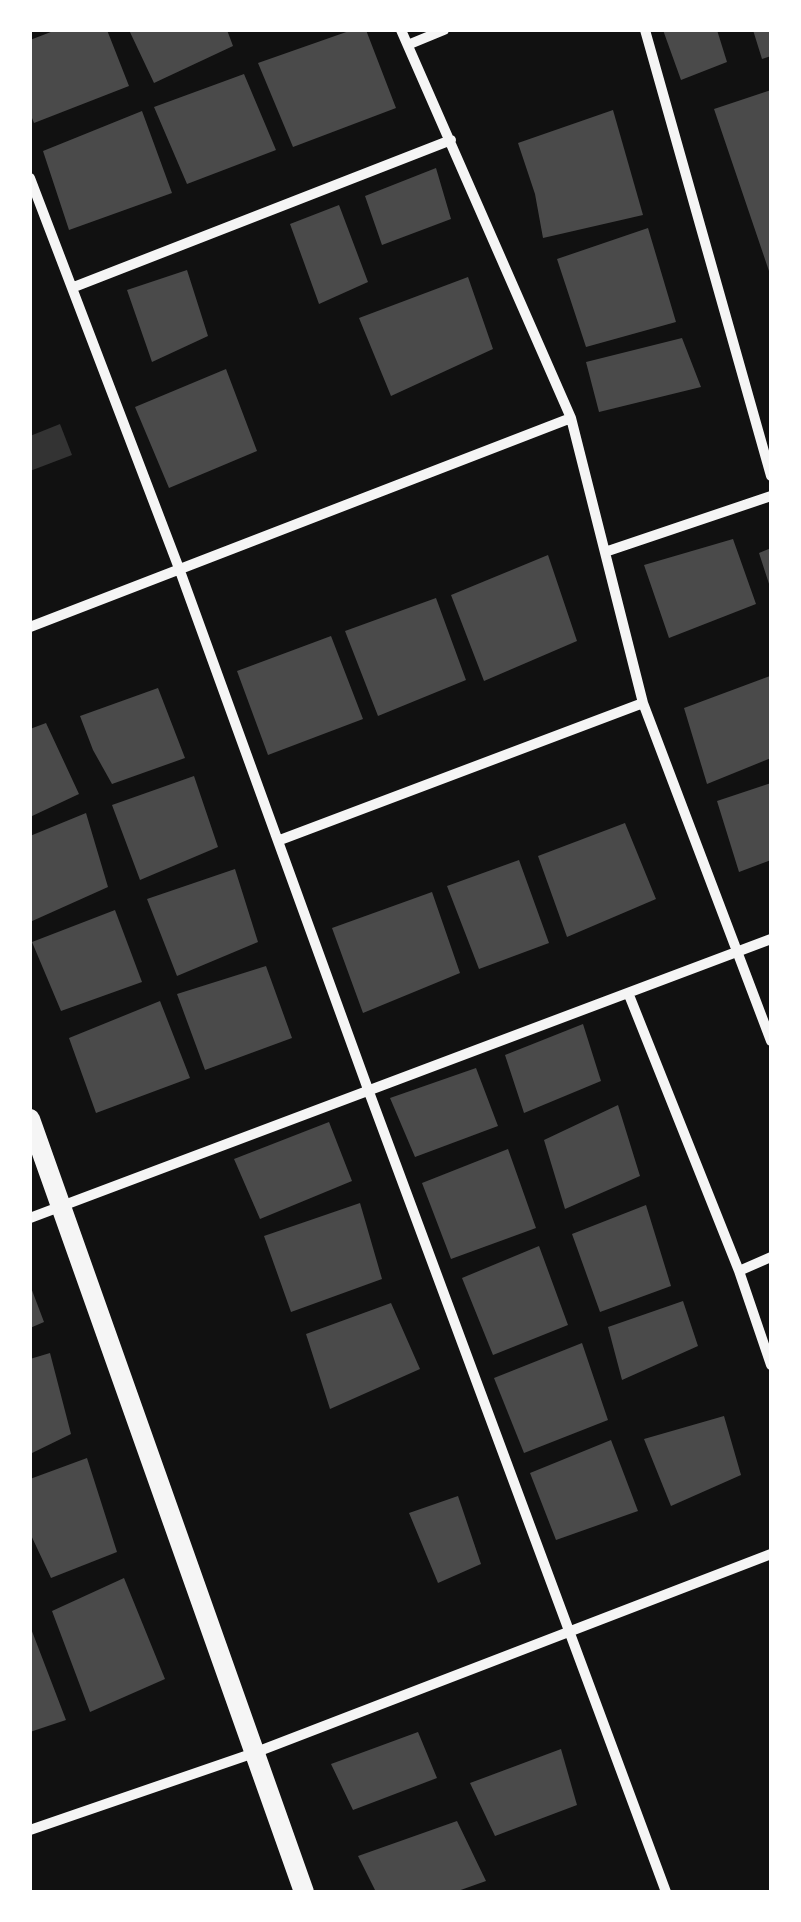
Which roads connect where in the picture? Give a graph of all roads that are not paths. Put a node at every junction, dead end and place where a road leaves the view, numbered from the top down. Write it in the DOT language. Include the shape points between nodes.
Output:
graph roads {
  1 [pos="401,30"];
  2 [pos="444,30"];
  3 [pos="645,30"];
  4 [pos="410,44"];
  5 [pos="451,140"];
  6 [pos="30,178"];
  7 [pos="74,287"];
  8 [pos="571,418"];
  9 [pos="771,476"];
  10 [pos="771,496"];
  11 [pos="605,552"];
  12 [pos="180,570"];
  13 [pos="30,627"];
  14 [pos="643,704"];
  15 [pos="280,840"];
  16 [pos="771,939"];
  17 [pos="739,952"];
  18 [pos="629,995"];
  19 [pos="771,1041"];
  20 [pos="369,1092"];
  21 [pos="30,1119"];
  22 [pos="62,1207"];
  23 [pos="30,1218"];
  24 [pos="771,1257"];
  25 [pos="738,1271"];
  26 [pos="771,1365"];
  27 [pos="771,1554"];
  28 [pos="572,1632"];
  29 [pos="254,1752"];
  30 [pos="30,1830"];
  31 [pos="304,1892"];
  32 [pos="666,1892"];
  1 -- 4 [label="street"];
  2 -- 4 [label="street"];
  3 -- 9 [label="street"];
  4 -- 5 [label="street"];
  5 -- 7 [label="street"];
  5 -- 8 [label="street"];
  6 -- 7 [label="street"];
  7 -- 12 [label="street"];
  8 -- 11 [label="street"];
  8 -- 12 [label="street"];
  10 -- 11 [label="street"];
  11 -- 14 [label="street"];
  12 -- 13 [label="street"];
  12 -- 15 [label="street"];
  14 -- 15 [label="street"];
  14 -- 17 [label="street"];
  15 -- 20 [label="street"];
  16 -- 17 [label="street"];
  17 -- 18 [label="street"];
  17 -- 19 [label="street"];
  18 -- 20 [label="street"];
  18 -- 25 [label="street"];
  20 -- 22 [label="street"];
  20 -- 28 [label="street"];
  21 -- 22 [label="main road"];
  22 -- 23 [label="street"];
  22 -- 29 [label="main road"];
  24 -- 25 [label="street"];
  25 -- 26 [label="street"];
  27 -- 28 [label="street"];
  28 -- 29 [label="street"];
  28 -- 32 [label="street"];
  29 -- 30 [label="street"];
  29 -- 31 [label="main road"];
}
